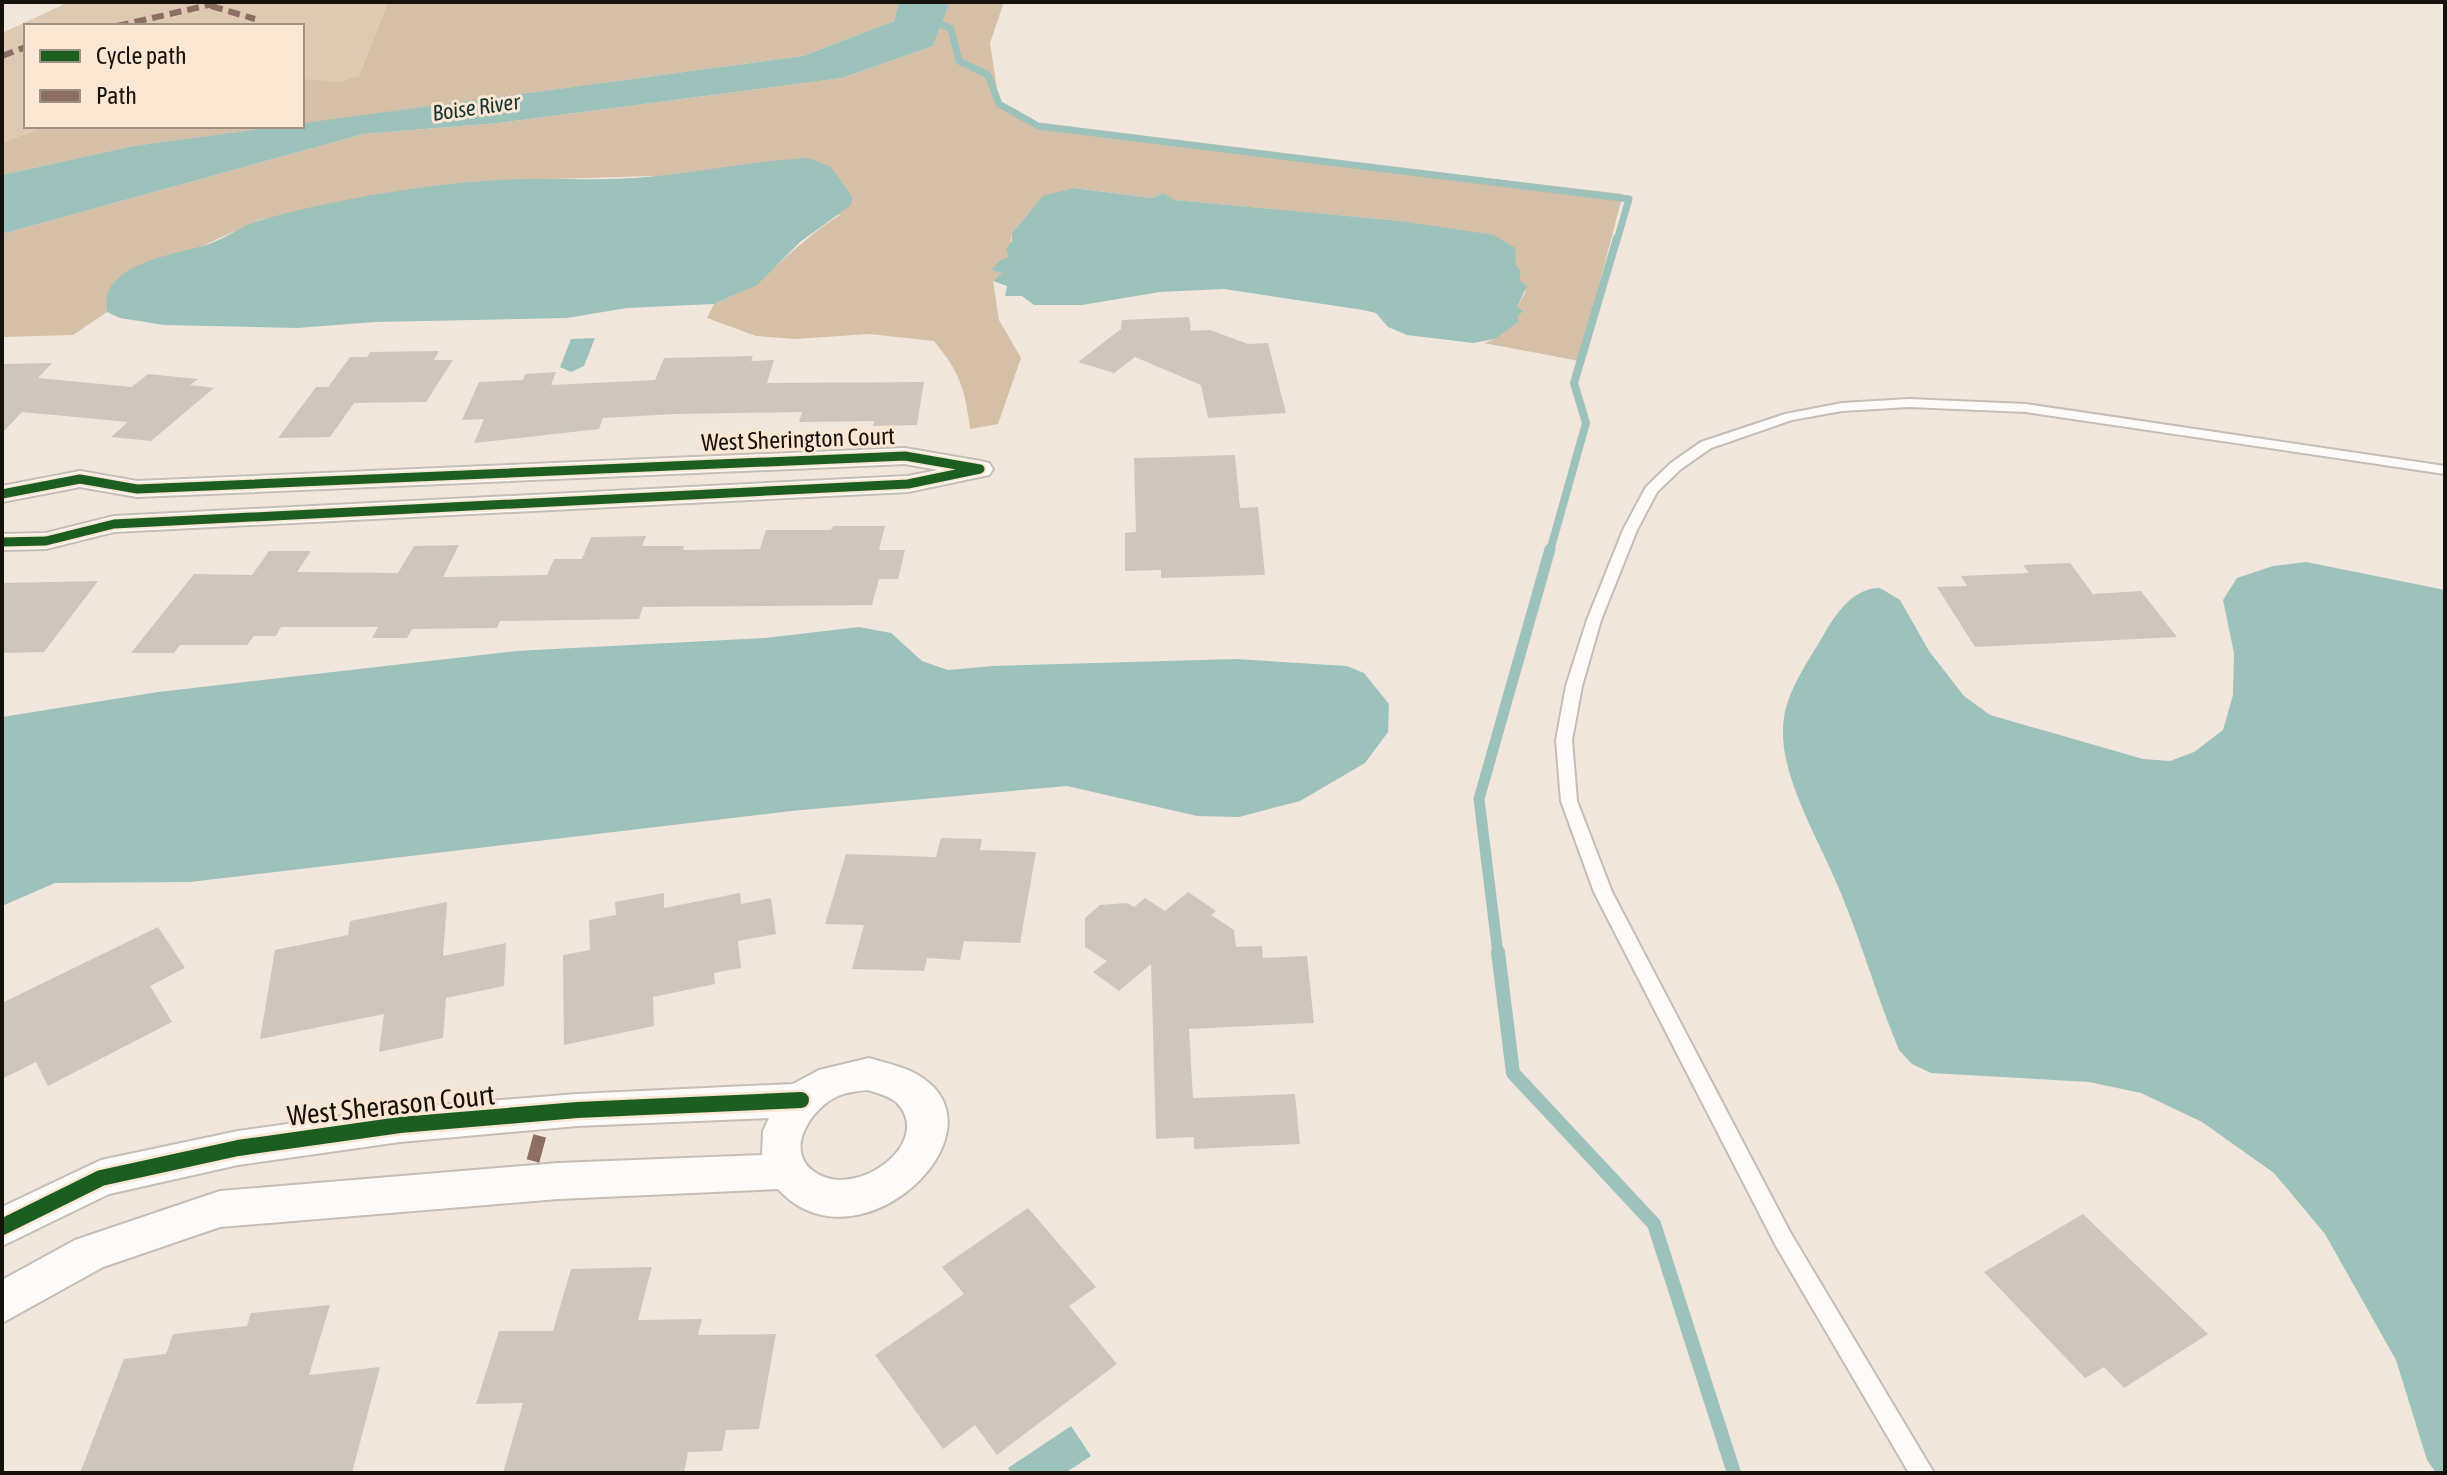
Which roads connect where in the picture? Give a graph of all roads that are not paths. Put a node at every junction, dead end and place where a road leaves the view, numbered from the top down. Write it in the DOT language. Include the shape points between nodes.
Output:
graph roads {
  1 [pos="2445,470"];
  2 [pos="96,481"];
  3 [pos="8,497"];
  4 [pos="61,538"];
  5 [pos="2,542"];
  6 [pos="801,1100"];
  7 [pos="787,1171"];
  8 [pos="2,1227"];
  9 [pos="2,1303"];
  10 [pos="1922,1473"];
  1 -- 10 [label="lane" via="2026,408 1909,403 1842,407 1789,417 1706,445 1651,490 1630,530 1574,686 1564,740 1569,801 1603,892 1783,1239"];
  2 -- 3 [label="street, West Sherington Court" via="60,480"];
  2 -- 4 [label="street, West Sherington Court" via="113,492 108,511"];
  2 -- 4 [label="street, West Sherington Court" via="137,489 905,456 980,469 908,484 114,524"];
  4 -- 5 [label="street, West Sherington Court"];
  6 -- 7 [label="street" via="781,1135 780,1154"];
  6 -- 7 [label="street, West Sherason Court" via="845,1077 891,1078 910,1088 923,1104 929,1123 925,1144 915,1164 873,1194 822,1196 801,1187"];
  6 -- 8 [label="street, West Sherason Court" via="400,1125 238,1148 101,1178"];
  7 -- 9 [label="street" via="558,1181 220,1209 90,1253"];
}
